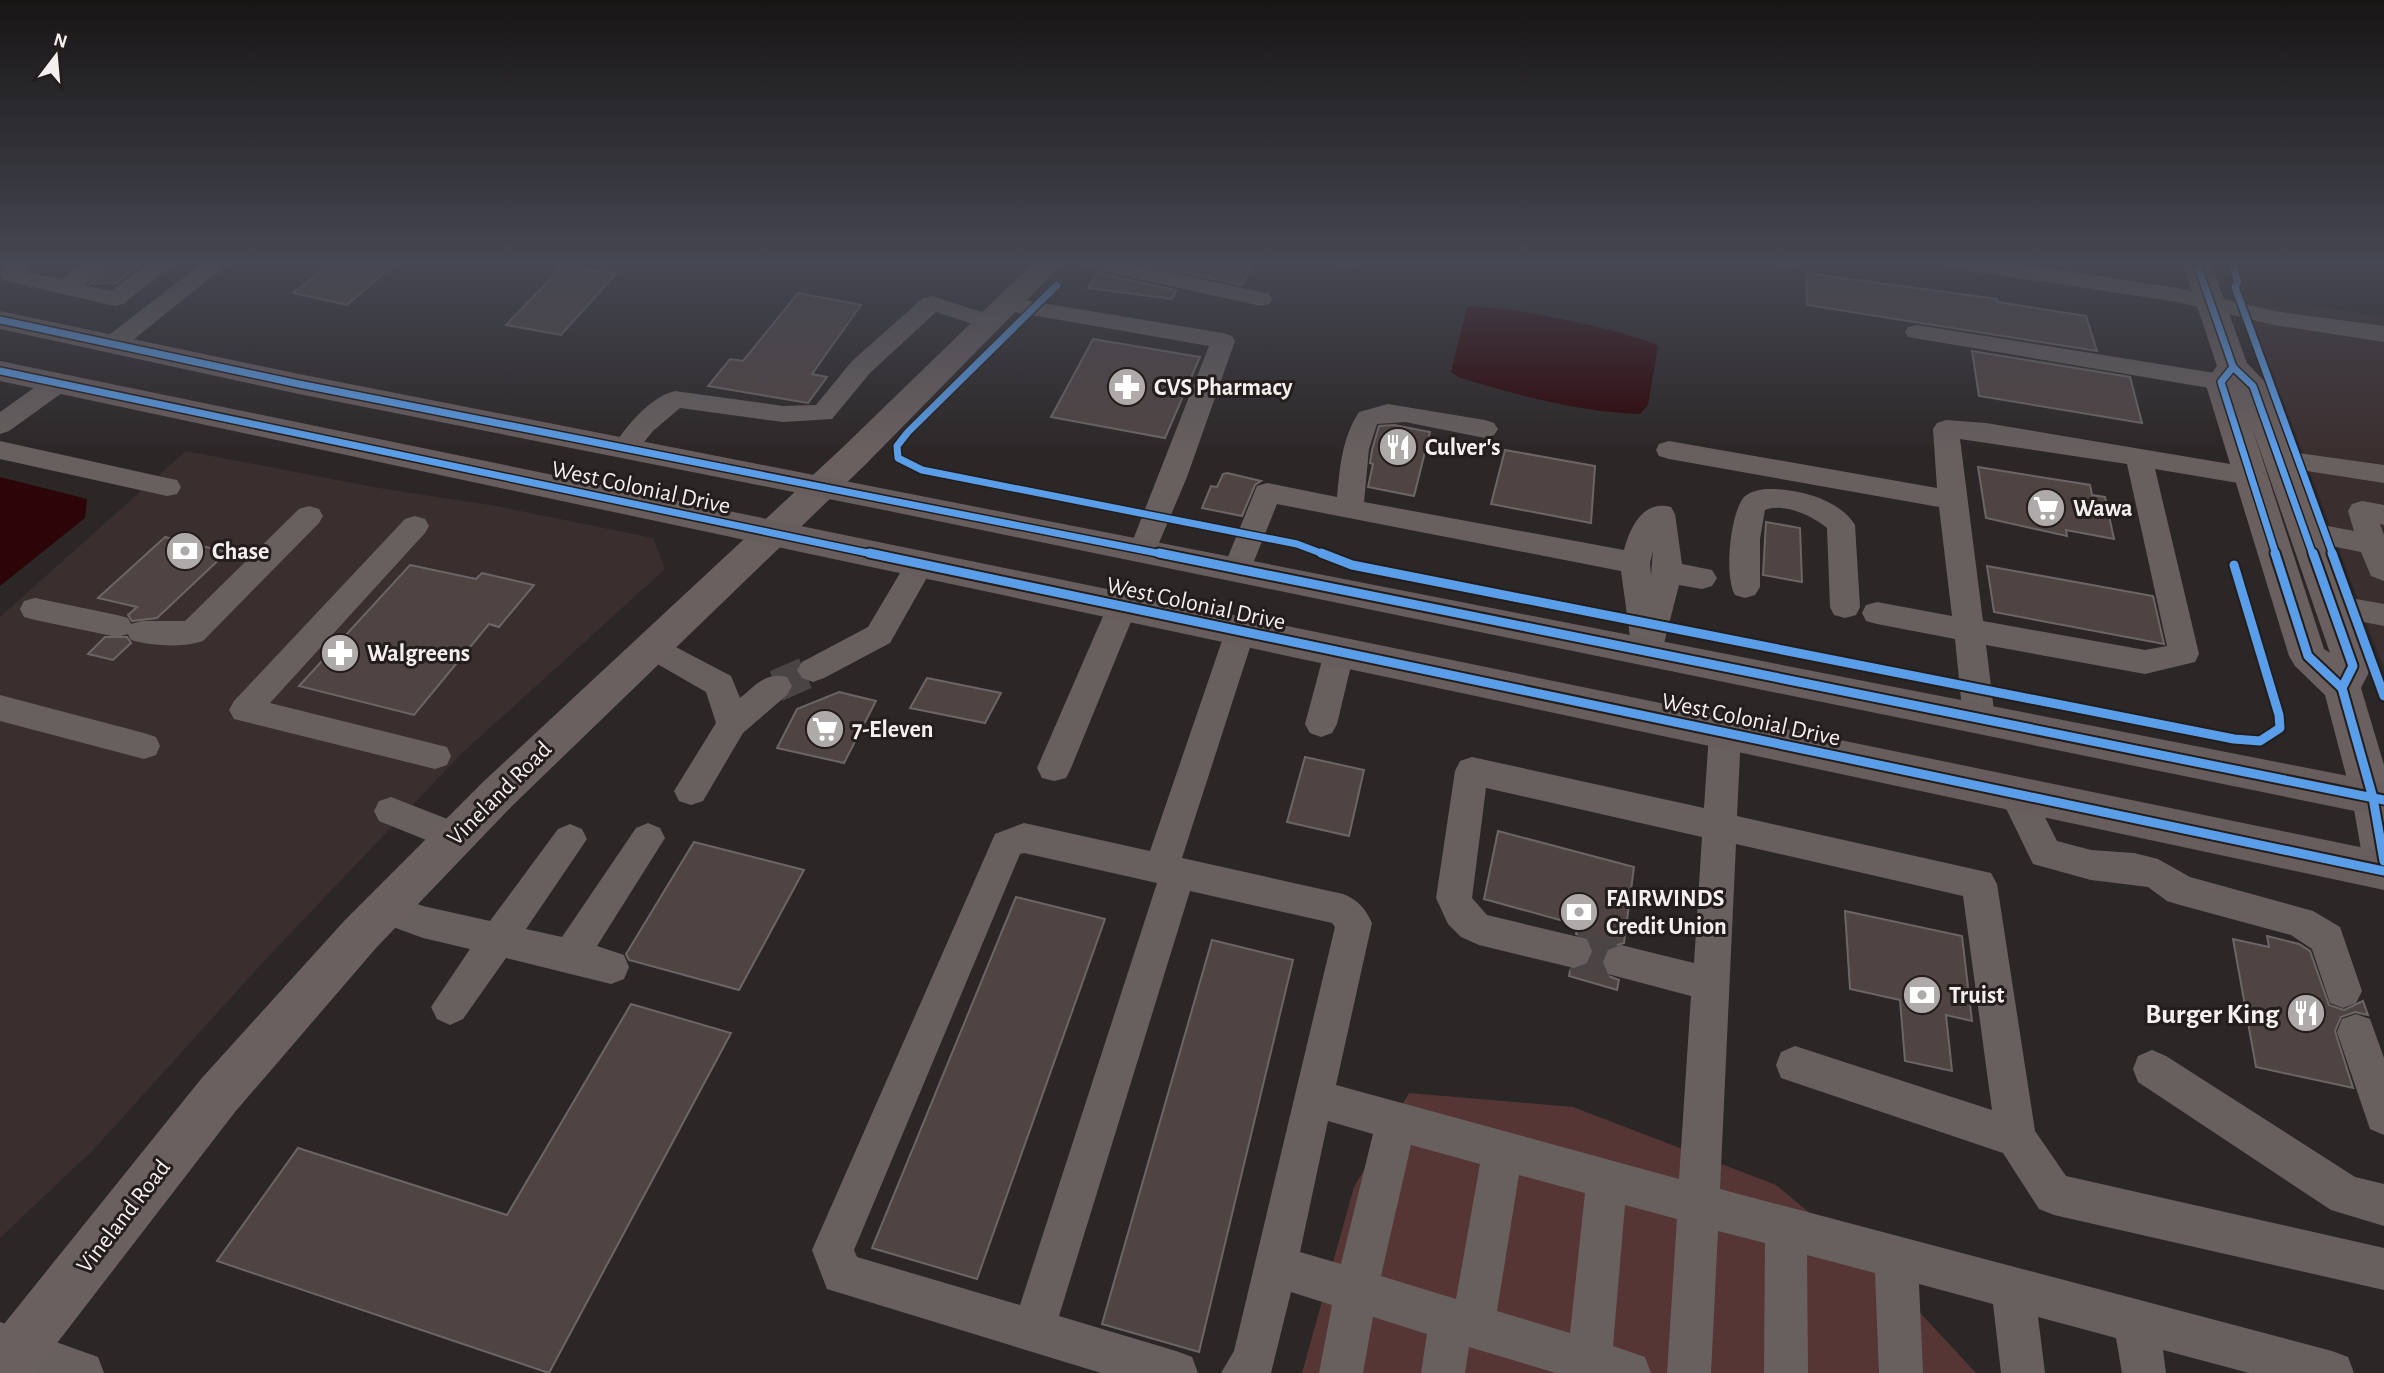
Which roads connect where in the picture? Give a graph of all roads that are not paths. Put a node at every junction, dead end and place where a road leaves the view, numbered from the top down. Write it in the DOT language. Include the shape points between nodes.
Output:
graph roads {
  1 [pos="25,325"];
  2 [pos="137,325"];
  3 [pos="908,325"];
  4 [pos="985,325"];
  5 [pos="1094,325"];
  6 [pos="2216,325"];
  7 [pos="2323,325"];
  8 [pos="1917,332"];
  9 [pos="2384,334"];
  10 [pos="114,343"];
  11 [pos="0,352"];
  12 [pos="0,371"];
  13 [pos="2227,375"];
  14 [pos="47,382"];
  15 [pos="299,384"];
  16 [pos="0,405"];
  17 [pos="0,425"];
  18 [pos="1485,429"];
  19 [pos="626,447"];
  20 [pos="0,450"];
  21 [pos="1669,450"];
  22 [pos="2139,458"];
  23 [pos="2264,468"];
  24 [pos="2384,474"];
  25 [pos="821,486"];
  26 [pos="167,487"];
  27 [pos="1841,488"];
  28 [pos="1731,498"];
  29 [pos="1952,500"];
  30 [pos="1349,509"];
  31 [pos="2384,515"];
  32 [pos="309,516"];
  33 [pos="415,526"];
  34 [pos="1858,529"];
  35 [pos="2307,532"];
  36 [pos="770,534"];
  37 [pos="2371,544"];
  38 [pos="1143,550"];
  39 [pos="1635,563"];
  40 [pos="919,565"];
  41 [pos="1238,569"];
  42 [pos="2384,570"];
  43 [pos="1668,572"];
  44 [pos="2333,606"];
  45 [pos="1122,607"];
  46 [pos="1845,607"];
  47 [pos="36,609"];
  48 [pos="1877,613"];
  49 [pos="2384,615"];
  50 [pos="1969,630"];
  51 [pos="1240,632"];
  52 [pos="651,646"];
  53 [pos="1647,651"];
  54 [pos="1339,653"];
  55 [pos="813,670"];
  56 [pos="776,686"];
  57 [pos="2342,688"];
  58 [pos="0,708"];
  59 [pos="1979,719"];
  60 [pos="732,724"];
  61 [pos="1321,724"];
  62 [pos="1725,733"];
  63 [pos="144,746"];
  64 [pos="435,756"];
  65 [pos="1054,768"];
  66 [pos="691,791"];
  67 [pos="2016,794"];
  68 [pos="2378,799"];
  69 [pos="391,810"];
  70 [pos="1722,827"];
  71 [pos="456,836"];
  72 [pos="648,838"];
  73 [pos="570,839"];
  74 [pos="2384,861"];
  75 [pos="1169,871"];
  76 [pos="2384,871"];
  77 [pos="384,908"];
  78 [pos="498,939"];
  79 [pos="1574,951"];
  80 [pos="570,956"];
  81 [pos="1621,962"];
  82 [pos="611,967"];
  83 [pos="1711,984"];
  84 [pos="2343,991"];
  85 [pos="450,1007"];
  86 [pos="2356,1032"];
  87 [pos="1795,1066"];
  88 [pos="2152,1069"];
  89 [pos="1314,1098"];
  90 [pos="2384,1115"];
  91 [pos="1396,1123"];
  92 [pos="2016,1138"];
  93 [pos="1502,1151"];
  94 [pos="1607,1180"];
  95 [pos="1700,1205"];
  96 [pos="2384,1205"];
  97 [pos="1786,1228"];
  98 [pos="1896,1257"];
  99 [pos="1275,1266"];
  100 [pos="2384,1269"];
  101 [pos="2013,1289"];
  102 [pos="1356,1290"];
  103 [pos="2136,1321"];
  104 [pos="1462,1323"];
  105 [pos="1033,1331"];
  106 [pos="6,1356"];
  107 [pos="2278,1366"];
  108 [pos="1609,1367"];
  109 [pos="82,1373"];
  110 [pos="1175,1373"];
  111 [pos="1243,1373"];
  112 [pos="1341,1373"];
  113 [pos="1443,1373"];
  114 [pos="1689,1373"];
  115 [pos="1786,1373"];
  116 [pos="1901,1373"];
  117 [pos="2023,1373"];
  118 [pos="2144,1373"];
  119 [pos="2332,1373"];
  1 -- 10 [label="highway, West Colonial Drive"];
  2 -- 10 [label="street"];
  3 -- 19 [label="street" via="861,367 823,413 783,414 675,399"];
  4 -- 25 [label="main road, Vineland Road"];
  5 -- 38 [label="street" via="1223,341"];
  6 -- 13 [label="main road"];
  7 -- 9 [label="street"];
  8 -- 13 [label="street"];
  10 -- 11 [label="highway" via="51,359"];
  10 -- 15 [label="highway, West Colonial Drive"];
  12 -- 14 [label="highway, West Colonial Drive"];
  13 -- 23 [label="main road" via="2253,386"];
  14 -- 15 [label="highway" via="112,362"];
  14 -- 16 [label="street"];
  14 -- 17 [label="street"];
  14 -- 36 [label="highway, West Colonial Drive"];
  15 -- 19 [label="highway, West Colonial Drive"];
  18 -- 30 [label="street" via="1375,412 1367,419 1353,460"];
  19 -- 25 [label="highway, West Colonial Drive"];
  20 -- 26 [label="street"];
  21 -- 27 [label="street"];
  22 -- 23 [label="street"];
  22 -- 29 [label="street" via="1946,429"];
  22 -- 50 [label="street" via="2184,654 2145,662"];
  23 -- 24 [label="street"];
  23 -- 35 [label="main road"];
  23 -- 57 [label="main road" via="2308,656"];
  25 -- 36 [label="main road, Vineland Road"];
  25 -- 38 [label="highway, West Colonial Drive"];
  27 -- 28 [label="street" via="1828,499 1755,489"];
  27 -- 29 [label="street"];
  27 -- 34 [label="street"];
  29 -- 50 [label="street"];
  30 -- 39 [label="street"];
  30 -- 41 [label="street" via="1267,493"];
  31 -- 37 [label="street" via="2362,511"];
  32 -- 47 [label="street" via="192,633 130,629"];
  33 -- 64 [label="street" via="245,710"];
  35 -- 37 [label="street"];
  35 -- 44 [label="main road"];
  36 -- 40 [label="highway, West Colonial Drive"];
  36 -- 52 [label="main road, Vineland Road"];
  37 -- 42 [label="street"];
  38 -- 41 [label="highway, West Colonial Drive"];
  39 -- 43 [label="street" via="1644,530 1661,514 1669,543"];
  39 -- 53 [label="street"];
  40 -- 45 [label="highway, West Colonial Drive"];
  40 -- 55 [label="street" via="878,635"];
  41 -- 53 [label="highway, West Colonial Drive"];
  43 -- 46 [label="street" via="1726,576 1746,518 1759,499 1817,506 1841,525"];
  43 -- 53 [label="street"];
  44 -- 49 [label="street"];
  44 -- 57 [label="main road" via="2353,666"];
  45 -- 51 [label="highway, West Colonial Drive"];
  45 -- 65 [label="street"];
  48 -- 50 [label="street"];
  50 -- 59 [label="street"];
  51 -- 54 [label="highway, West Colonial Drive"];
  51 -- 75 [label="street"];
  52 -- 60 [label="street" via="720,685"];
  52 -- 71 [label="main road, Vineland Road"];
  53 -- 59 [label="highway, West Colonial Drive"];
  54 -- 61 [label="street"];
  54 -- 62 [label="highway, West Colonial Drive"];
  56 -- 60 [label="street"];
  57 -- 68 [label="main road"];
  58 -- 63 [label="street"];
  59 -- 68 [label="highway, West Colonial Drive"];
  60 -- 66 [label="street"];
  62 -- 67 [label="highway, West Colonial Drive"];
  62 -- 70 [label="street"];
  67 -- 76 [label="highway, West Colonial Drive"];
  67 -- 84 [label="street" via="2045,853 2158,874 2180,890 2300,922 2327,939"];
  68 -- 74 [label="main road"];
  69 -- 71 [label="street"];
  70 -- 79 [label="street" via="1472,771 1454,898 1460,913 1479,929"];
  70 -- 83 [label="street"];
  70 -- 92 [label="street" via="1979,884"];
  71 -- 77 [label="main road, Vineland Road"];
  72 -- 80 [label="street"];
  73 -- 78 [label="street"];
  75 -- 89 [label="street" via="1343,909 1354,923"];
  75 -- 105 [label="street"];
  75 -- 105 [label="street" via="1024,838 1007,844 833,1250 842,1274"];
  77 -- 78 [label="street"];
  77 -- 106 [label="main road, Vineland Road" via="221,1092"];
  78 -- 80 [label="street"];
  78 -- 85 [label="street"];
  80 -- 82 [label="street"];
  81 -- 83 [label="street"];
  83 -- 95 [label="street"];
  86 -- 90 [label="street"];
  87 -- 92 [label="street"];
  88 -- 96 [label="street" via="2346,1195"];
  89 -- 91 [label="street"];
  89 -- 99 [label="street"];
  91 -- 93 [label="street"];
  91 -- 102 [label="street"];
  92 -- 100 [label="street" via="2054,1194"];
  93 -- 94 [label="street"];
  93 -- 104 [label="street"];
  94 -- 95 [label="street"];
  94 -- 108 [label="street"];
  95 -- 97 [label="street"];
  95 -- 114 [label="street"];
  97 -- 98 [label="street"];
  97 -- 115 [label="street"];
  98 -- 101 [label="street"];
  98 -- 116 [label="street"];
  99 -- 102 [label="street"];
  99 -- 111 [label="street" via="1253,1363"];
  101 -- 103 [label="street"];
  101 -- 117 [label="street"];
  102 -- 104 [label="street"];
  102 -- 112 [label="street"];
  103 -- 107 [label="street"];
  103 -- 118 [label="street"];
  104 -- 108 [label="street"];
  104 -- 113 [label="street"];
  105 -- 110 [label="street"];
  106 -- 109 [label="street"];
  107 -- 119 [label="street"];
}
